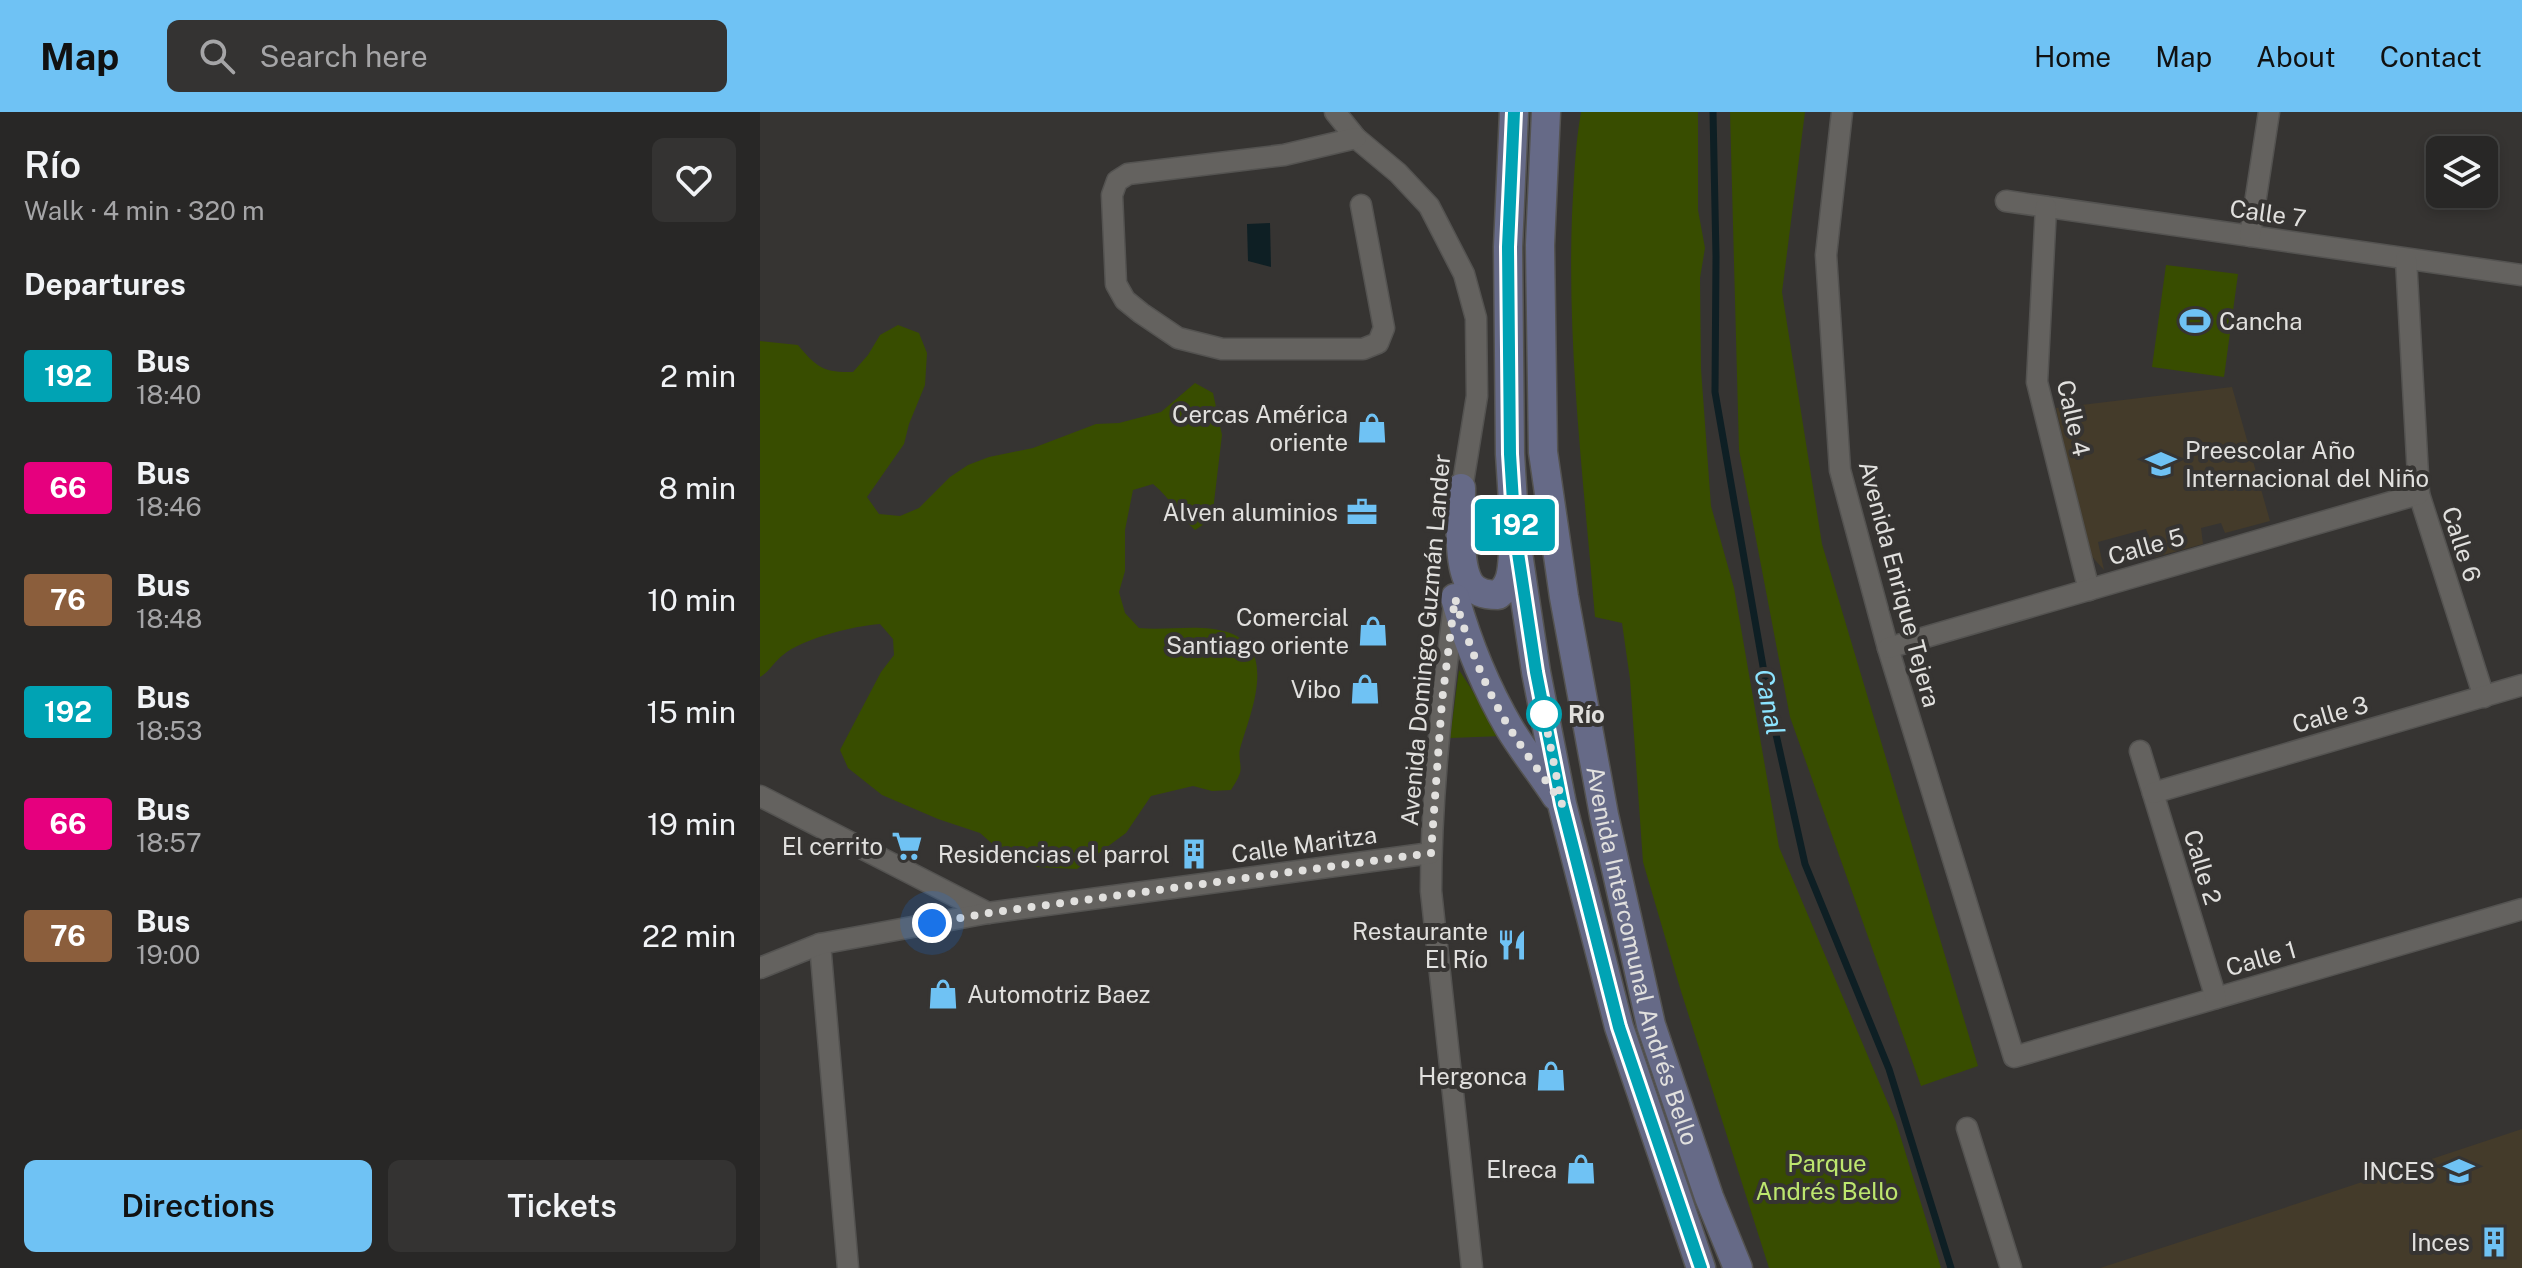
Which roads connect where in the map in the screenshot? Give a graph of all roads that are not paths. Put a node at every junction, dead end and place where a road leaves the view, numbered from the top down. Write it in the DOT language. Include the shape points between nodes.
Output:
graph roads {
  1 [pos="1335,112"];
  2 [pos="1514,112"];
  3 [pos="1842,112"];
  4 [pos="2269,112"];
  5 [pos="1547,118"];
  6 [pos="1356,138"];
  7 [pos="2006,201"];
  8 [pos="1361,205"];
  9 [pos="2046,207"];
  10 [pos="2250,236"];
  11 [pos="2406,259"];
  12 [pos="2522,275"];
  13 [pos="1461,488"];
  14 [pos="2419,494"];
  15 [pos="1515,533"];
  16 [pos="2089,590"];
  17 [pos="1455,598"];
  18 [pos="1888,648"];
  19 [pos="2522,685"];
  20 [pos="2484,697"];
  21 [pos="2140,751"];
  22 [pos="2153,793"];
  23 [pos="760,796"];
  24 [pos="1562,804"];
  25 [pos="1431,853"];
  26 [pos="2522,909"];
  27 [pos="988,913"];
  28 [pos="820,944"];
  29 [pos="760,968"];
  30 [pos="2216,998"];
  31 [pos="2014,1057"];
  32 [pos="1967,1128"];
  33 [pos="1698,1264"];
  34 [pos="848,1268"];
  35 [pos="1472,1268"];
  36 [pos="1738,1268"];
  37 [pos="2011,1268"];
  1 -- 6 [label="street, Avenida Domingo Guzmán Lander"];
  2 -- 15 [label="main road, Avenida Intercomunal Andrés Bello" via="1508,334"];
  3 -- 18 [label="street, Avenida Enrique Tejera" via="1826,255 1840,470"];
  4 -- 10 [label="street"];
  5 -- 36 [label="main road, Avenida Intercomunal Andrés Bello" via="1540,245 1543,452 1564,597 1607,829 1651,1025"];
  6 -- 8 [label="street" via="1284,155 1128,174 1117,181 1112,195 1116,284 1125,300 1178,338 1222,349 1363,349 1378,343 1384,328"];
  6 -- 13 [label="street, Avenida Domingo Guzmán Lander" via="1429,206 1464,274 1476,318 1477,396"];
  7 -- 9 [label="street, Calle 7"];
  9 -- 10 [label="street, Calle 7"];
  9 -- 16 [label="street, Calle 4" via="2037,382"];
  10 -- 11 [label="street, Calle 7"];
  11 -- 12 [label="street, Calle 7"];
  11 -- 14 [label="street, Calle 6"];
  13 -- 15 [label="main road" via="1465,572 1477,591 1498,595 1506,588"];
  13 -- 17 [label="street, Avenida Domingo Guzmán Lander"];
  14 -- 16 [label="street, Calle 5"];
  14 -- 20 [label="street, Calle 6"];
  15 -- 24 [label="main road, Avenida Intercomunal Andrés Bello"];
  16 -- 18 [label="street, Calle 5"];
  17 -- 24 [label="main road" via="1489,689"];
  17 -- 25 [label="street, Avenida Domingo Guzmán Lander"];
  18 -- 31 [label="street, Avenida Enrique Tejera"];
  19 -- 20 [label="street, Calle 3"];
  20 -- 22 [label="street, Calle 3"];
  21 -- 22 [label="street, Calle 2"];
  22 -- 30 [label="street, Calle 2"];
  23 -- 27 [label="street"];
  24 -- 33 [label="main road, Avenida Intercomunal Andrés Bello" via="1619,1027"];
  25 -- 27 [label="street, Calle Maritza"];
  25 -- 35 [label="street, Avenida Domingo Guzmán Lander"];
  26 -- 30 [label="street, Calle 1"];
  27 -- 28 [label="street, Calle Maritza"];
  28 -- 29 [label="street, Calle Maritza"];
  28 -- 34 [label="street"];
  30 -- 31 [label="street, Calle 1"];
  32 -- 37 [label="street"];
}
